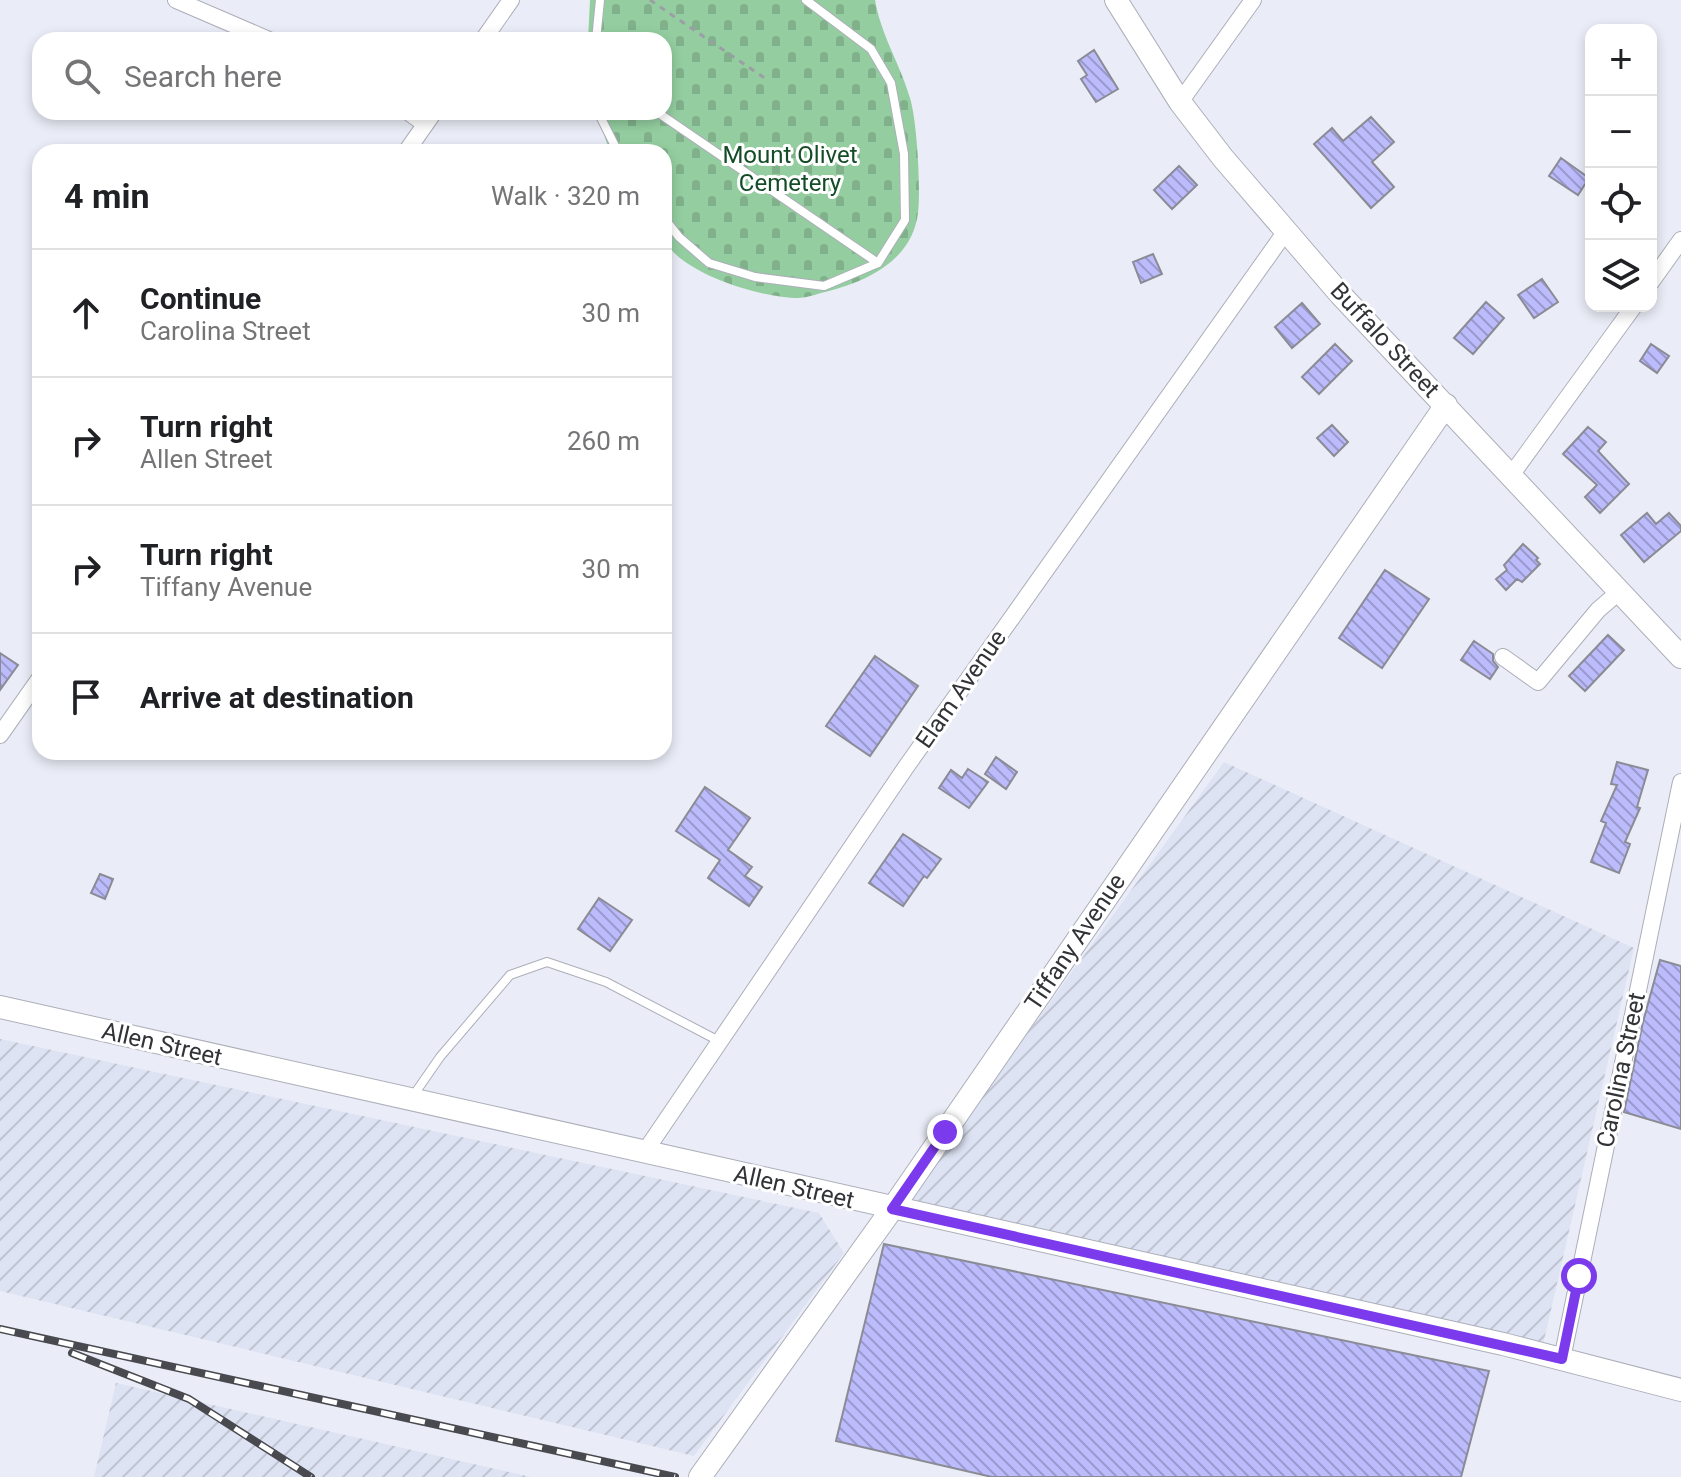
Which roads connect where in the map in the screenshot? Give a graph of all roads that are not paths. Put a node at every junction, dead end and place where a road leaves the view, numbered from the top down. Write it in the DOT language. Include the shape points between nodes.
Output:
graph roads {
  1 [pos="176,0"];
  2 [pos="511,0"];
  3 [pos="600,0"];
  4 [pos="806,0"];
  5 [pos="1116,0"];
  6 [pos="1253,0"];
  7 [pos="250,32"];
  8 [pos="489,32"];
  9 [pos="597,32"];
  10 [pos="1180,102"];
  11 [pos="428,120"];
  12 [pos="602,120"];
  13 [pos="669,120"];
  14 [pos="411,144"];
  15 [pos="614,144"];
  16 [pos="672,228"];
  17 [pos="1286,231"];
  18 [pos="1681,240"];
  19 [pos="878,263"];
  20 [pos="1657,274"];
  21 [pos="1630,312"];
  22 [pos="1446,405"];
  23 [pos="1512,474"];
  24 [pos="1620,591"];
  25 [pos="1503,657"];
  26 [pos="1681,657"];
  27 [pos="32,689"];
  28 [pos="0,735"];
  29 [pos="1681,782"];
  30 [pos="0,1007"];
  31 [pos="719,1041"];
  32 [pos="410,1100"];
  33 [pos="644,1153"];
  34 [pos="892,1209"];
  35 [pos="1562,1359"];
  36 [pos="1681,1390"];
  37 [pos="700,1477"];
  1 -- 7 [label="street"];
  2 -- 8 [label="street"];
  3 -- 9 [label="lane"];
  4 -- 19 [label="lane" via="871,49 891,83 904,154 905,220"];
  5 -- 10 [label="street, Buffalo Street"];
  6 -- 10 [label="street"];
  10 -- 17 [label="street, Buffalo Street"];
  11 -- 14 [label="street"];
  12 -- 15 [label="lane"];
  13 -- 19 [label="lane"];
  16 -- 19 [label="lane" via="709,263 755,277 824,286"];
  17 -- 22 [label="street, Buffalo Street"];
  17 -- 31 [label="street, Elam Avenue"];
  18 -- 20 [label="street"];
  21 -- 23 [label="street"];
  22 -- 23 [label="street, Buffalo Street"];
  22 -- 34 [label="street, Tiffany Avenue"];
  23 -- 24 [label="street, Buffalo Street"];
  24 -- 25 [label="street" via="1538,682"];
  24 -- 26 [label="street, Buffalo Street"];
  27 -- 28 [label="street"];
  29 -- 35 [label="street, Carolina Street"];
  30 -- 32 [label="street, Allen Street"];
  31 -- 32 [label="lane" via="606,982 547,962 510,975"];
  31 -- 33 [label="street, Elam Avenue"];
  32 -- 33 [label="street, Allen Street"];
  33 -- 34 [label="street, Allen Street"];
  34 -- 35 [label="street, Allen Street"];
  34 -- 37 [label="street, Tiffany Avenue"];
  35 -- 36 [label="street, Allen Street"];
}
